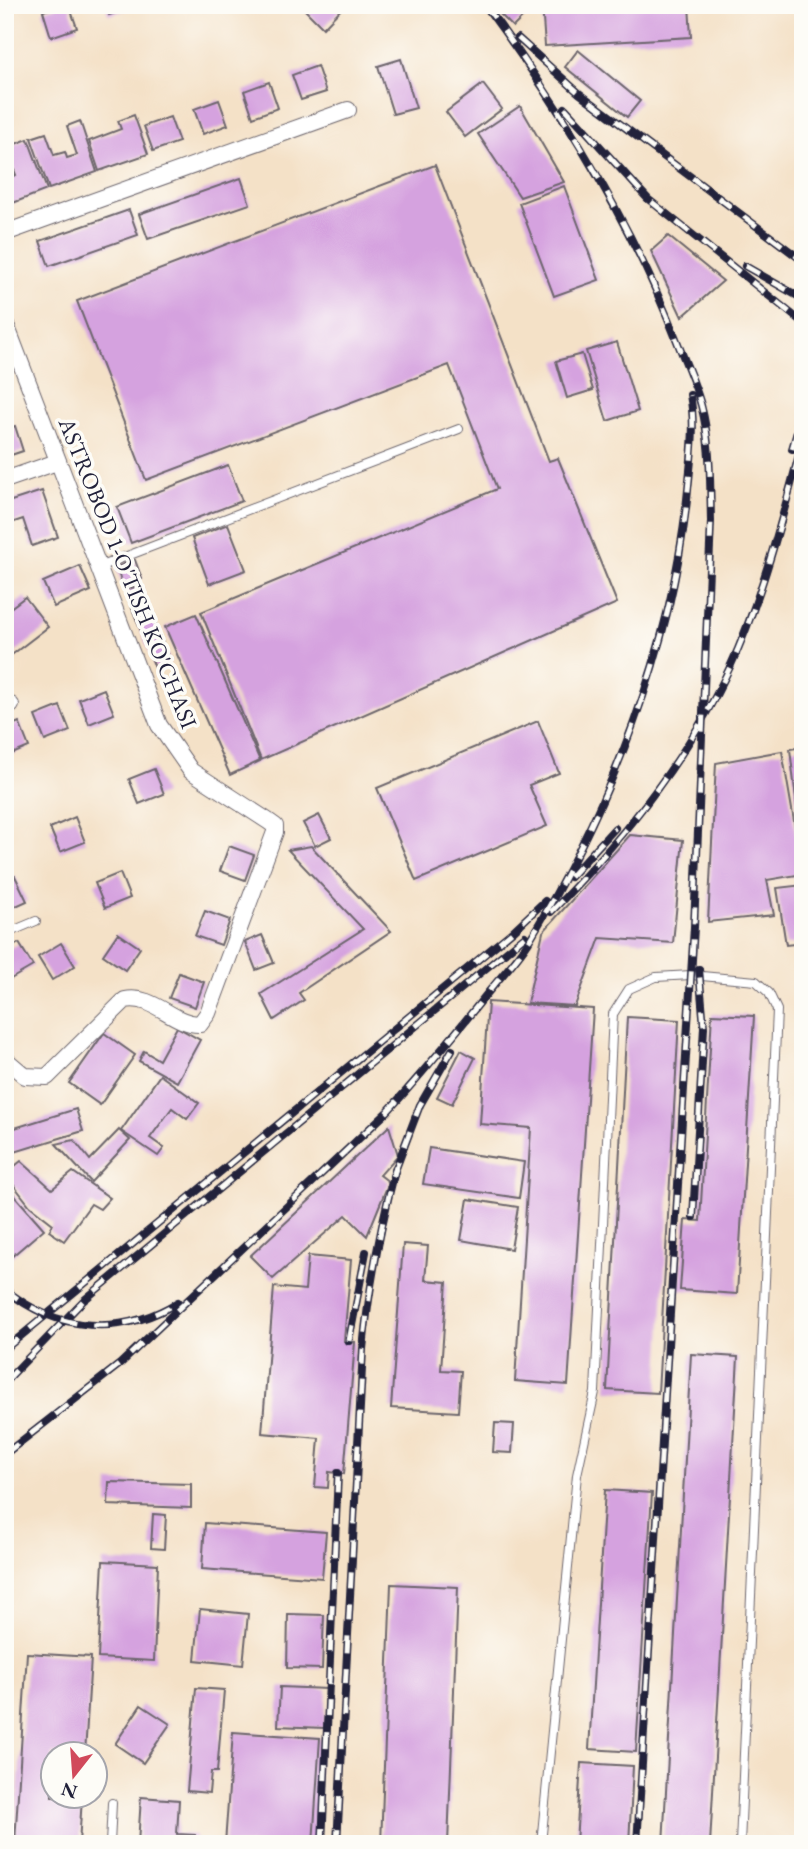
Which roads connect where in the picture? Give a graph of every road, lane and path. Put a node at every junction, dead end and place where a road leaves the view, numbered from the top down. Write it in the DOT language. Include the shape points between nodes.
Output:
graph roads {
  1 [pos="348,110"];
  2 [pos="5,233"];
  3 [pos="5,322"];
  4 [pos="459,429"];
  5 [pos="57,462"];
  6 [pos="5,480"];
  7 [pos="101,566"];
  8 [pos="36,921"];
  9 [pos="5,934"];
  10 [pos="5,1059"];
  11 [pos="112,1803"];
  12 [pos="110,1844"];
  13 [pos="541,1844"];
  14 [pos="740,1844"];
  1 -- 2 [label="street"];
  3 -- 5 [label="street, ASTROBOD 1-O'TISH KO'CHASI"];
  4 -- 7 [label="lane"];
  5 -- 6 [label="street"];
  5 -- 7 [label="street, ASTROBOD 1-O'TISH KO'CHASI"];
  7 -- 10 [label="street, ASTROBOD 1-O'TISH KO'CHASI" via="159,725 178,756 205,782 275,827 208,1013 200,1024 147,1001 125,1000 47,1077 32,1079"];
  8 -- 9 [label="lane"];
  11 -- 12 [label="lane"];
  13 -- 14 [label="lane" via="577,1475 595,1392 614,1014 629,989 656,977 691,975 757,981 778,1010"];
}
